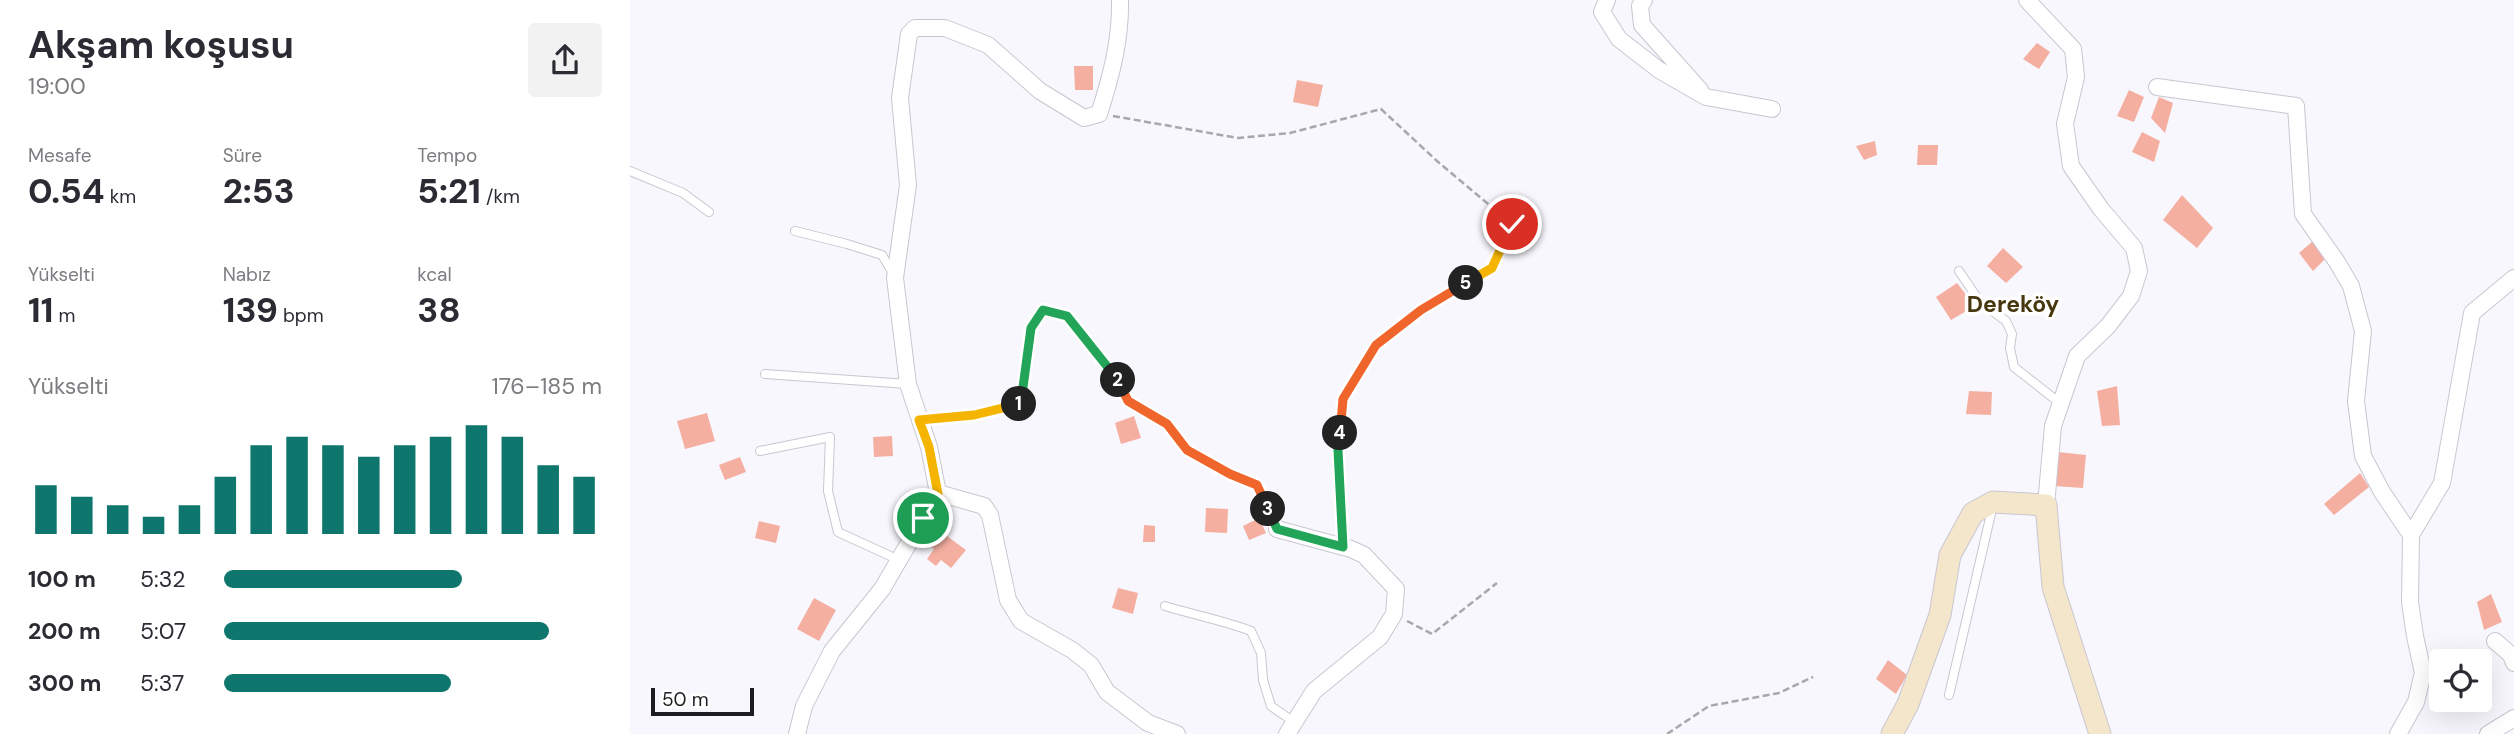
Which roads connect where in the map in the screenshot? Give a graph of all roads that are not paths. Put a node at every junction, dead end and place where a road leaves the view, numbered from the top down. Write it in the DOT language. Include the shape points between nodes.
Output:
graph roads {
  1 [pos="1120,0"];
  2 [pos="1607,0"];
  3 [pos="1644,0"];
  4 [pos="2027,0"];
  5 [pos="2157,87"];
  6 [pos="1706,97"];
  7 [pos="1772,109"];
  8 [pos="630,171"];
  9 [pos="709,212"];
  10 [pos="795,230"];
  11 [pos="1959,271"];
  12 [pos="895,278"];
  13 [pos="2514,278"];
  14 [pos="765,374"];
  15 [pos="908,384"];
  16 [pos="2061,404"];
  17 [pos="760,451"];
  18 [pos="938,494"];
  19 [pos="1993,502"];
  20 [pos="2046,505"];
  21 [pos="1277,529"];
  22 [pos="2412,535"];
  23 [pos="899,560"];
  24 [pos="1165,606"];
  25 [pos="2496,641"];
  26 [pos="2514,663"];
  27 [pos="1949,695"];
  28 [pos="2514,718"];
  29 [pos="1291,728"];
  30 [pos="796,734"];
  31 [pos="1177,734"];
  32 [pos="1892,734"];
  33 [pos="2100,734"];
  34 [pos="2398,734"];
  35 [pos="2488,734"];
  1 -- 12 [label="street" via="1117,49 1100,114 1084,118 1040,91 989,45 945,28 915,28 909,34 900,97 908,186"];
  2 -- 6 [label="street" via="1602,12 1619,39 1659,71"];
  3 -- 6 [label="street" via="1640,6 1643,25"];
  4 -- 16 [label="street" via="2073,49 2076,77 2064,124 2071,166 2134,248 2139,271 2131,296 2077,356"];
  5 -- 22 [label="street" via="2296,106 2303,214 2351,286 2363,331 2356,401 2363,456"];
  6 -- 7 [label="street"];
  8 -- 9 [label="lane" via="683,193"];
  10 -- 12 [label="lane" via="881,255"];
  11 -- 16 [label="lane" via="1980,302 2006,321 2012,334 2014,367"];
  12 -- 15 [label="street"];
  13 -- 22 [label="street" via="2472,313 2442,483"];
  14 -- 15 [label="lane"];
  15 -- 18 [label="street" via="929,447"];
  16 -- 20 [label="street" via="2053,426"];
  17 -- 23 [label="lane" via="830,437 828,491 838,532"];
  18 -- 23 [label="street"];
  18 -- 31 [label="street" via="984,506 990,515 1008,600 1021,621 1091,665 1107,692 1149,723"];
  19 -- 20 [label="street"];
  19 -- 27 [label="lane"];
  19 -- 32 [label="street" via="1973,513 1950,555 1940,615 1908,704"];
  20 -- 33 [label="street" via="2053,587"];
  21 -- 29 [label="street" via="1364,555 1396,589 1394,614 1380,637 1314,691"];
  22 -- 34 [label="street" via="2410,602 2423,673 2416,702"];
  23 -- 30 [label="street" via="883,589 832,651 804,706"];
  24 -- 29 [label="lane" via="1251,631 1261,653 1270,706"];
  25 -- 26 [label="street"];
  28 -- 35 [label="street"];
}
